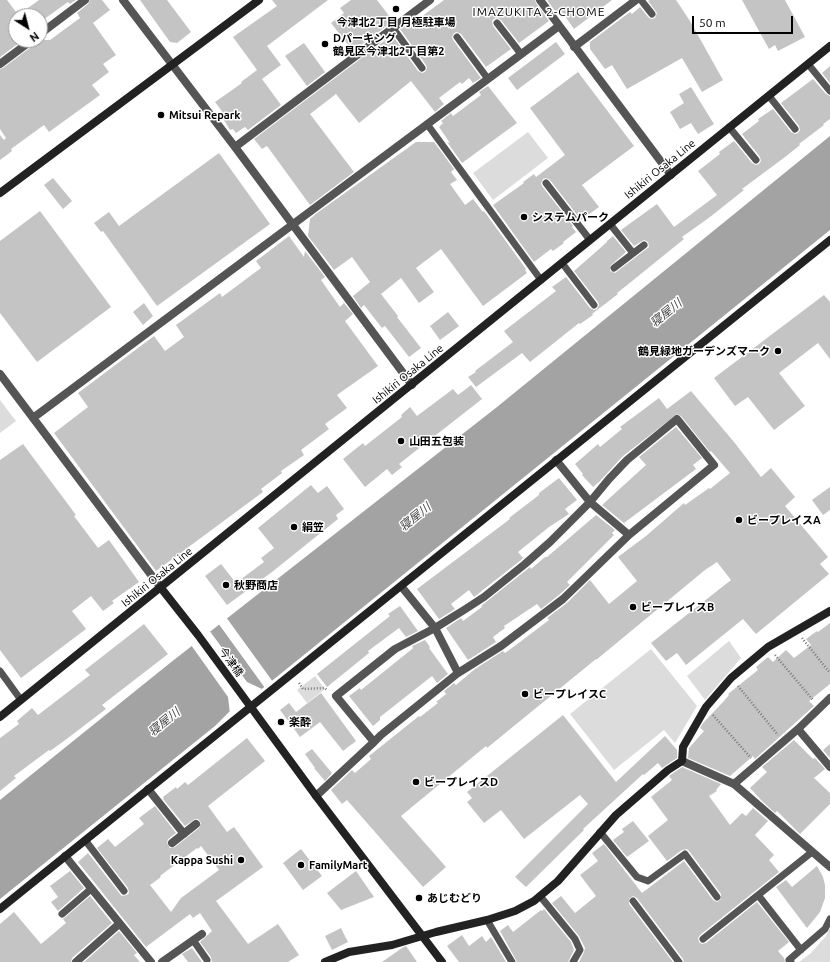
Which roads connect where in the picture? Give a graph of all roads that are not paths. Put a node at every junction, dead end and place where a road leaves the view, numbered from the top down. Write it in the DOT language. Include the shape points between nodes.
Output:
graph roads {
  1 [pos="85,0"];
  2 [pos="123,0"];
  3 [pos="258,0"];
  4 [pos="430,0"];
  5 [pos="540,0"];
  6 [pos="636,0"];
  7 [pos="641,0"];
  8 [pos="652,14"];
  9 [pos="498,23"];
  10 [pos="559,26"];
  11 [pos="48,28"];
  12 [pos="393,28"];
  13 [pos="457,37"];
  14 [pos="830,46"];
  15 [pos="574,47"];
  16 [pos="21,48"];
  17 [pos="521,54"];
  18 [pos="0,64"];
  19 [pos="173,64"];
  20 [pos="808,64"];
  21 [pos="422,68"];
  22 [pos="488,79"];
  23 [pos="830,91"];
  24 [pos="769,96"];
  25 [pos="427,124"];
  26 [pos="729,127"];
  27 [pos="795,129"];
  28 [pos="235,147"];
  29 [pos="756,160"];
  30 [pos="671,174"];
  31 [pos="546,183"];
  32 [pos="0,193"];
  33 [pos="293,224"];
  34 [pos="610,224"];
  35 [pos="590,240"];
  36 [pos="830,240"];
  37 [pos="644,245"];
  38 [pos="633,253"];
  39 [pos="562,263"];
  40 [pos="614,268"];
  41 [pos="541,280"];
  42 [pos="594,305"];
  43 [pos="0,374"];
  44 [pos="412,385"];
  45 [pos="33,418"];
  46 [pos="556,460"];
  47 [pos="590,502"];
  48 [pos="629,535"];
  49 [pos="401,586"];
  50 [pos="161,588"];
  51 [pos="830,611"];
  52 [pos="435,628"];
  53 [pos="0,671"];
  54 [pos="458,673"];
  55 [pos="830,698"];
  56 [pos="21,700"];
  57 [pos="249,705"];
  58 [pos="0,717"];
  59 [pos="798,729"];
  60 [pos="374,742"];
  61 [pos="682,761"];
  62 [pos="830,767"];
  63 [pos="734,784"];
  64 [pos="148,789"];
  65 [pos="316,796"];
  66 [pos="196,824"];
  67 [pos="600,832"];
  68 [pos="184,834"];
  69 [pos="85,840"];
  70 [pos="172,843"];
  71 [pos="812,852"];
  72 [pos="65,856"];
  73 [pos="830,867"];
  74 [pos="91,889"];
  75 [pos="124,891"];
  76 [pos="758,895"];
  77 [pos="540,896"];
  78 [pos="717,897"];
  79 [pos="633,901"];
  80 [pos="0,909"];
  81 [pos="62,914"];
  82 [pos="830,919"];
  83 [pos="487,920"];
  84 [pos="119,924"];
  85 [pos="202,934"];
  86 [pos="423,936"];
  87 [pos="703,939"];
  88 [pos="193,940"];
  89 [pos="801,950"];
  90 [pos="208,960"];
  91 [pos="149,961"];
  92 [pos="76,962"];
  93 [pos="162,962"];
  94 [pos="325,962"];
  95 [pos="442,962"];
  96 [pos="512,962"];
  97 [pos="573,962"];
  98 [pos="679,962"];
  99 [pos="791,962"];
  1 -- 11 [label="street"];
  2 -- 19 [label="street"];
  3 -- 19 [label="street"];
  4 -- 12 [label="street"];
  5 -- 10 [label="street"];
  6 -- 15 [label="street"];
  7 -- 8 [label="lane"];
  9 -- 17 [label="lane"];
  10 -- 15 [label="street"];
  10 -- 17 [label="street"];
  12 -- 21 [label="lane"];
  12 -- 28 [label="street"];
  13 -- 22 [label="lane"];
  14 -- 20 [label="street, Ishikiri Osaka Line"];
  15 -- 30 [label="street"];
  16 -- 18 [label="street"];
  17 -- 22 [label="street"];
  19 -- 28 [label="street"];
  19 -- 32 [label="street"];
  20 -- 23 [label="lane"];
  20 -- 24 [label="street, Ishikiri Osaka Line"];
  22 -- 25 [label="street"];
  24 -- 26 [label="street, Ishikiri Osaka Line"];
  24 -- 27 [label="lane"];
  25 -- 33 [label="street"];
  25 -- 41 [label="lane"];
  26 -- 29 [label="lane"];
  26 -- 30 [label="street, Ishikiri Osaka Line"];
  28 -- 33 [label="street"];
  30 -- 34 [label="street, Ishikiri Osaka Line"];
  31 -- 35 [label="lane"];
  33 -- 44 [label="street"];
  33 -- 45 [label="street"];
  34 -- 35 [label="street, Ishikiri Osaka Line"];
  34 -- 38 [label="lane"];
  35 -- 39 [label="street, Ishikiri Osaka Line"];
  36 -- 46 [label="street"];
  37 -- 38 [label="lane"];
  38 -- 40 [label="lane"];
  39 -- 41 [label="street, Ishikiri Osaka Line"];
  39 -- 42 [label="lane"];
  41 -- 44 [label="street, Ishikiri Osaka Line"];
  43 -- 45 [label="street"];
  44 -- 50 [label="street, Ishikiri Osaka Line"];
  45 -- 50 [label="street"];
  46 -- 47 [label="street"];
  46 -- 49 [label="street"];
  47 -- 48 [label="street"];
  47 -- 48 [label="street" via="627,460 678,419 714,465"];
  47 -- 52 [label="street" via="525,564 484,597"];
  48 -- 54 [label="street" via="563,599 501,646"];
  49 -- 52 [label="street"];
  49 -- 57 [label="street"];
  50 -- 56 [label="street, Ishikiri Osaka Line"];
  50 -- 57 [label="street, 今津橋"];
  51 -- 61 [label="street" via="768,647 731,678 706,707 683,747"];
  52 -- 54 [label="street"];
  52 -- 60 [label="street" via="395,649 336,696"];
  53 -- 56 [label="lane"];
  54 -- 60 [label="street"];
  55 -- 59 [label="street"];
  56 -- 58 [label="street, Ishikiri Osaka Line"];
  57 -- 64 [label="street"];
  57 -- 65 [label="street, 今津橋"];
  59 -- 62 [label="street"];
  59 -- 63 [label="street"];
  60 -- 65 [label="street"];
  61 -- 63 [label="street"];
  61 -- 67 [label="street" via="616,815"];
  63 -- 71 [label="street"];
  64 -- 68 [label="street"];
  64 -- 69 [label="street"];
  65 -- 86 [label="street, 今津橋"];
  66 -- 68 [label="street"];
  67 -- 77 [label="street" via="558,881"];
  67 -- 78 [label="lane" via="637,877 648,881 685,854"];
  68 -- 70 [label="street"];
  69 -- 72 [label="street"];
  69 -- 75 [label="lane"];
  71 -- 73 [label="street"];
  71 -- 76 [label="lane"];
  72 -- 74 [label="street"];
  72 -- 80 [label="street"];
  74 -- 81 [label="lane"];
  74 -- 84 [label="street"];
  76 -- 87 [label="lane"];
  76 -- 89 [label="lane"];
  77 -- 83 [label="street" via="514,911"];
  77 -- 97 [label="lane" via="575,939 580,950"];
  79 -- 98 [label="lane"];
  82 -- 89 [label="lane" via="825,929"];
  83 -- 86 [label="street"];
  83 -- 96 [label="lane"];
  84 -- 91 [label="street"];
  84 -- 92 [label="street"];
  85 -- 88 [label="street"];
  86 -- 94 [label="street" via="392,945 349,952"];
  86 -- 95 [label="street, 今津橋"];
  88 -- 90 [label="lane"];
  88 -- 93 [label="street"];
  89 -- 99 [label="lane" via="789,960"];
}
